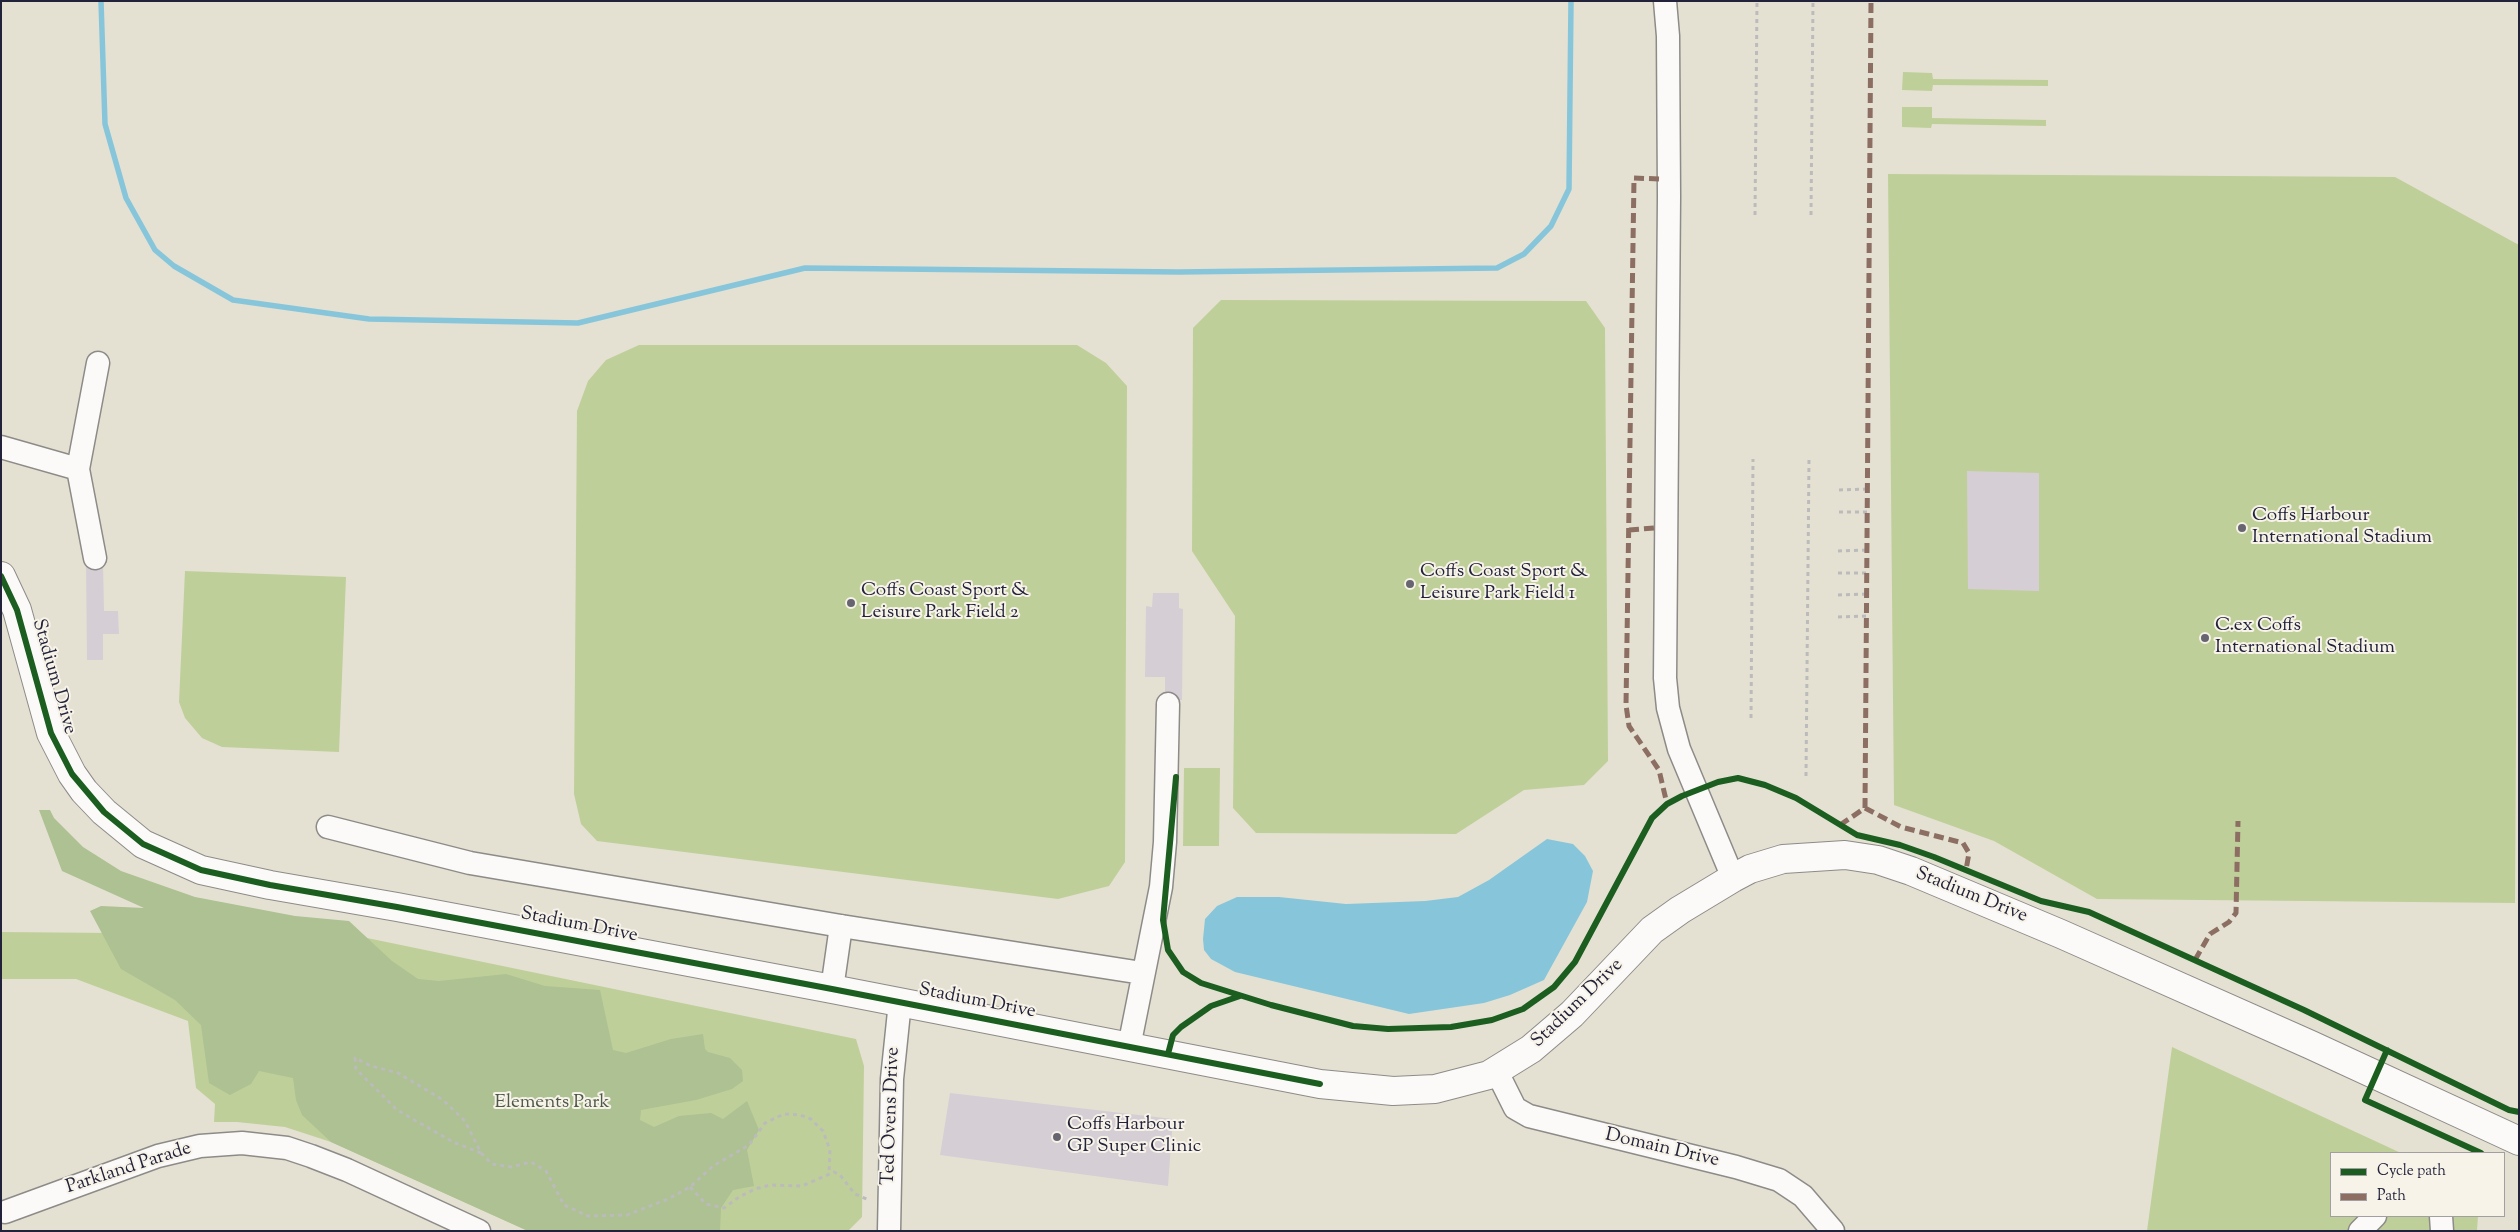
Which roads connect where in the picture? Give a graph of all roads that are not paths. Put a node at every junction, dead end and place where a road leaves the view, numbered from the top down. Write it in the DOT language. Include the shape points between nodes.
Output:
graph roads {
  1 [pos="1665,1"];
  2 [pos="1669,197"];
  3 [pos="1684,215"];
  4 [pos="98,363"];
  5 [pos="1,447"];
  6 [pos="78,469"];
  7 [pos="95,558"];
  8 [pos="1,576"];
  9 [pos="1168,704"];
  10 [pos="328,827"];
  11 [pos="1733,878"];
  12 [pos="841,926"];
  13 [pos="1142,973"];
  14 [pos="832,989"];
  15 [pos="900,1002"];
  16 [pos="1129,1047"];
  17 [pos="1496,1070"];
  18 [pos="2519,1141"];
  19 [pos="6,1215"];
  20 [pos="2374,1217"];
  21 [pos="2441,1217"];
  22 [pos="451,1225"];
  23 [pos="479,1231"];
  24 [pos="889,1231"];
  25 [pos="1833,1231"];
  26 [pos="2360,1231"];
  27 [pos="2442,1231"];
  1 -- 2 [label="street"];
  2 -- 3 [label="street"];
  2 -- 11 [label="street" via="1665,678 1668,708 1680,749"];
  4 -- 6 [label="street"];
  5 -- 6 [label="street"];
  6 -- 7 [label="street"];
  8 -- 14 [label="main road, Stadium Drive" via="17,610 51,733 72,774 104,812 143,844 170,858 201,870 270,886"];
  9 -- 13 [label="street" via="1162,869"];
  10 -- 12 [label="street" via="470,863"];
  11 -- 17 [label="main road, Stadium Drive" via="1652,930 1572,1014 1531,1049"];
  11 -- 18 [label="main road, Stadium Drive" via="1783,859 1846,855 1878,860 2061,934"];
  12 -- 13 [label="street"];
  12 -- 14 [label="street"];
  13 -- 16 [label="street"];
  14 -- 15 [label="main road, Stadium Drive"];
  15 -- 16 [label="main road, Stadium Drive"];
  15 -- 24 [label="street, Ted Ovens Drive" via="892,1079"];
  16 -- 17 [label="main road, Stadium Drive" via="1320,1084 1393,1091 1435,1089 1489,1075"];
  17 -- 25 [label="street, Domain Drive" via="1515,1108 1529,1116 1779,1180 1803,1196"];
  19 -- 22 [label="street, Parkland Parade" via="158,1156 200,1146 242,1143 287,1148 347,1170"];
  20 -- 26 [label="street"];
  21 -- 27 [label="street"];
  22 -- 23 [label="street, Parkland Parade"];
}
